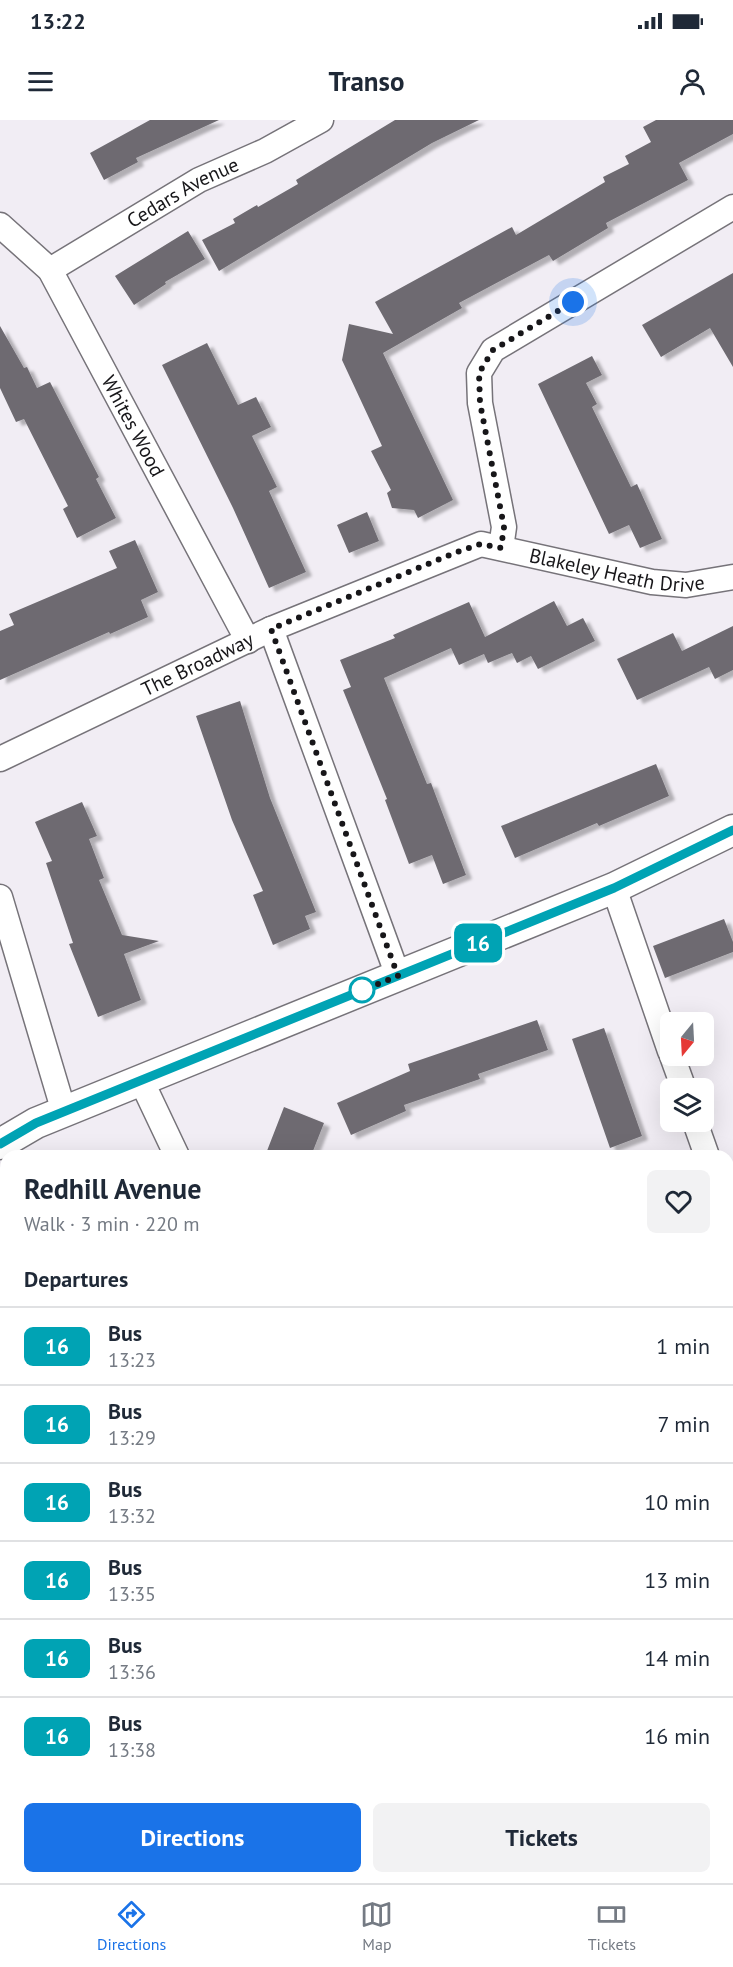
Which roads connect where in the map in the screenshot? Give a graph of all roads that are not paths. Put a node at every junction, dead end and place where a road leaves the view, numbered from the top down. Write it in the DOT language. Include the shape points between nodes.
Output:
graph roads {
  1 [pos="321,120"];
  2 [pos="733,207"];
  3 [pos="0,225"];
  4 [pos="50,270"];
  5 [pos="501,548"];
  6 [pos="733,577"];
  7 [pos="271,629"];
  8 [pos="248,640"];
  9 [pos="0,759"];
  10 [pos="733,830"];
  11 [pos="614,888"];
  12 [pos="0,897"];
  13 [pos="398,976"];
  14 [pos="660,1022"];
  15 [pos="141,1080"];
  16 [pos="64,1112"];
  17 [pos="699,1132"];
  18 [pos="0,1144"];
  19 [pos="174,1150"];
  20 [pos="705,1150"];
  1 -- 4 [label="street, Cedars Avenue" via="265,151 199,180"];
  2 -- 5 [label="street" via="493,350 479,373 480,403 504,527"];
  3 -- 4 [label="street, Whites Wood"];
  4 -- 8 [label="street, Whites Wood"];
  5 -- 6 [label="street, Blakeley Heath Drive" via="652,582 686,585"];
  5 -- 7 [label="street, The Broadway" via="481,544 457,552"];
  7 -- 8 [label="street, The Broadway"];
  7 -- 13 [label="street"];
  8 -- 9 [label="street, The Broadway"];
  10 -- 11 [label="street"];
  11 -- 13 [label="street"];
  11 -- 14 [label="street"];
  12 -- 16 [label="street"];
  13 -- 15 [label="street"];
  15 -- 16 [label="street"];
  15 -- 19 [label="street"];
  16 -- 18 [label="street"];
  17 -- 20 [label="street"];
}
